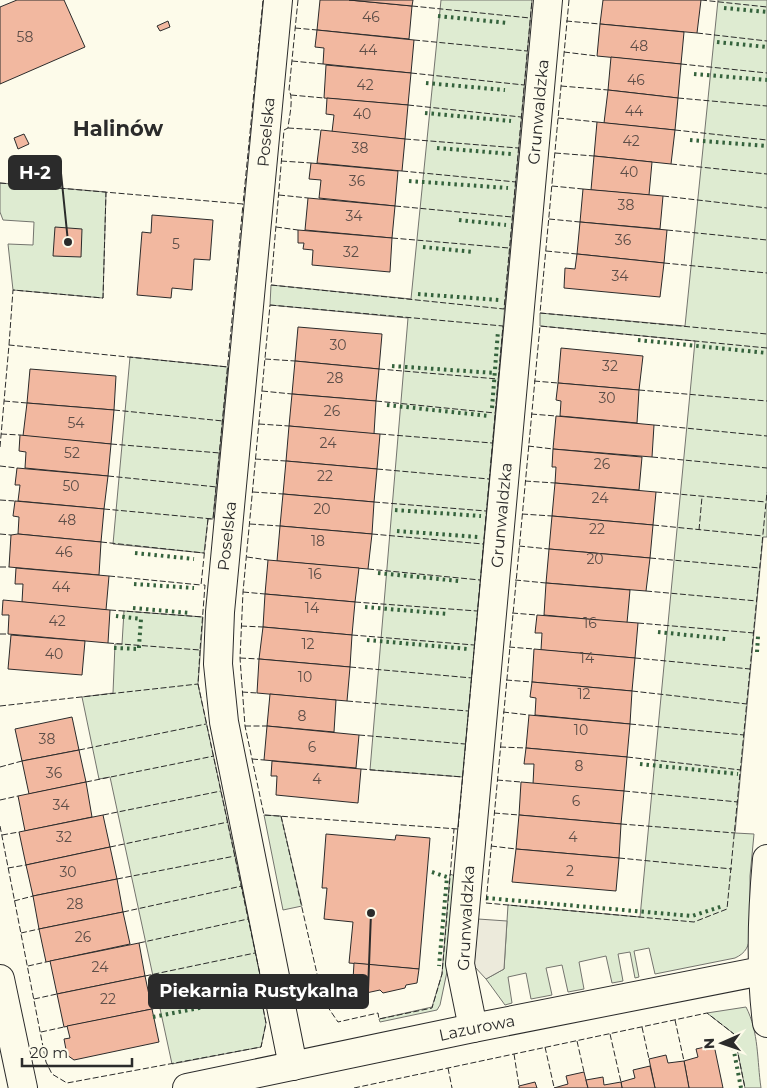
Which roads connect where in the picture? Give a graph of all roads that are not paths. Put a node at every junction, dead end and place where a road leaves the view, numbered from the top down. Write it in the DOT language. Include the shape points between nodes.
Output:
graph roads {
  1 [pos="278,0"];
  2 [pos="548,0"];
  3 [pos="767,858"];
  4 [pos="765,970"];
  5 [pos="0,979"];
  6 [pos="767,1023"];
  7 [pos="473,1028"];
  8 [pos="293,1066"];
  9 [pos="22,1088"];
  10 [pos="187,1088"];
  1 -- 8 [label="street, Poselska" via="221,602 218,664 224,722"];
  2 -- 7 [label="street, Grunwaldzka" via="460,964"];
  3 -- 4 [label="street"];
  4 -- 6 [label="street"];
  4 -- 7 [label="street, Lazurowa"];
  5 -- 9 [label="street"];
  7 -- 8 [label="street, Lazurowa"];
  8 -- 10 [label="street, Lazurowa"];
}
